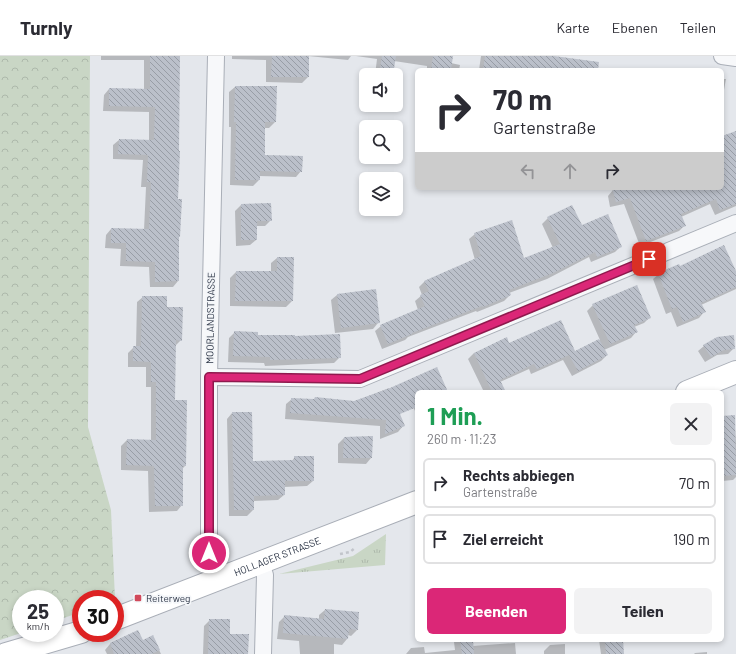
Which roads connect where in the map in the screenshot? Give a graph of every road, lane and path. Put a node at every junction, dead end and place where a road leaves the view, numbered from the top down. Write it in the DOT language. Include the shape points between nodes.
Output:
graph roads {
  1 [pos="216,56"];
  2 [pos="722,56"];
  3 [pos="736,58"];
  4 [pos="736,223"];
  5 [pos="736,372"];
  6 [pos="209,377"];
  7 [pos="692,390"];
  8 [pos="415,503"];
  9 [pos="261,563"];
  10 [pos="217,580"];
  11 [pos="124,616"];
  12 [pos="72,635"];
  13 [pos="6,654"];
  14 [pos="263,654"];
  1 -- 6 [label="street, MOORLANDSTRASSE"];
  2 -- 3 [label="street"];
  4 -- 6 [label="street" via="360,379"];
  5 -- 7 [label="main road"];
  6 -- 10 [label="street, MOORLANDSTRASSE" via="209,553"];
  8 -- 9 [label="main road, HOLLAGER STRASSE"];
  9 -- 10 [label="main road, HOLLAGER STRASSE"];
  9 -- 14 [label="street" via="265,575"];
  10 -- 11 [label="main road, HOLLAGER STRASSE"];
  12 -- 13 [label="main road"];
}
